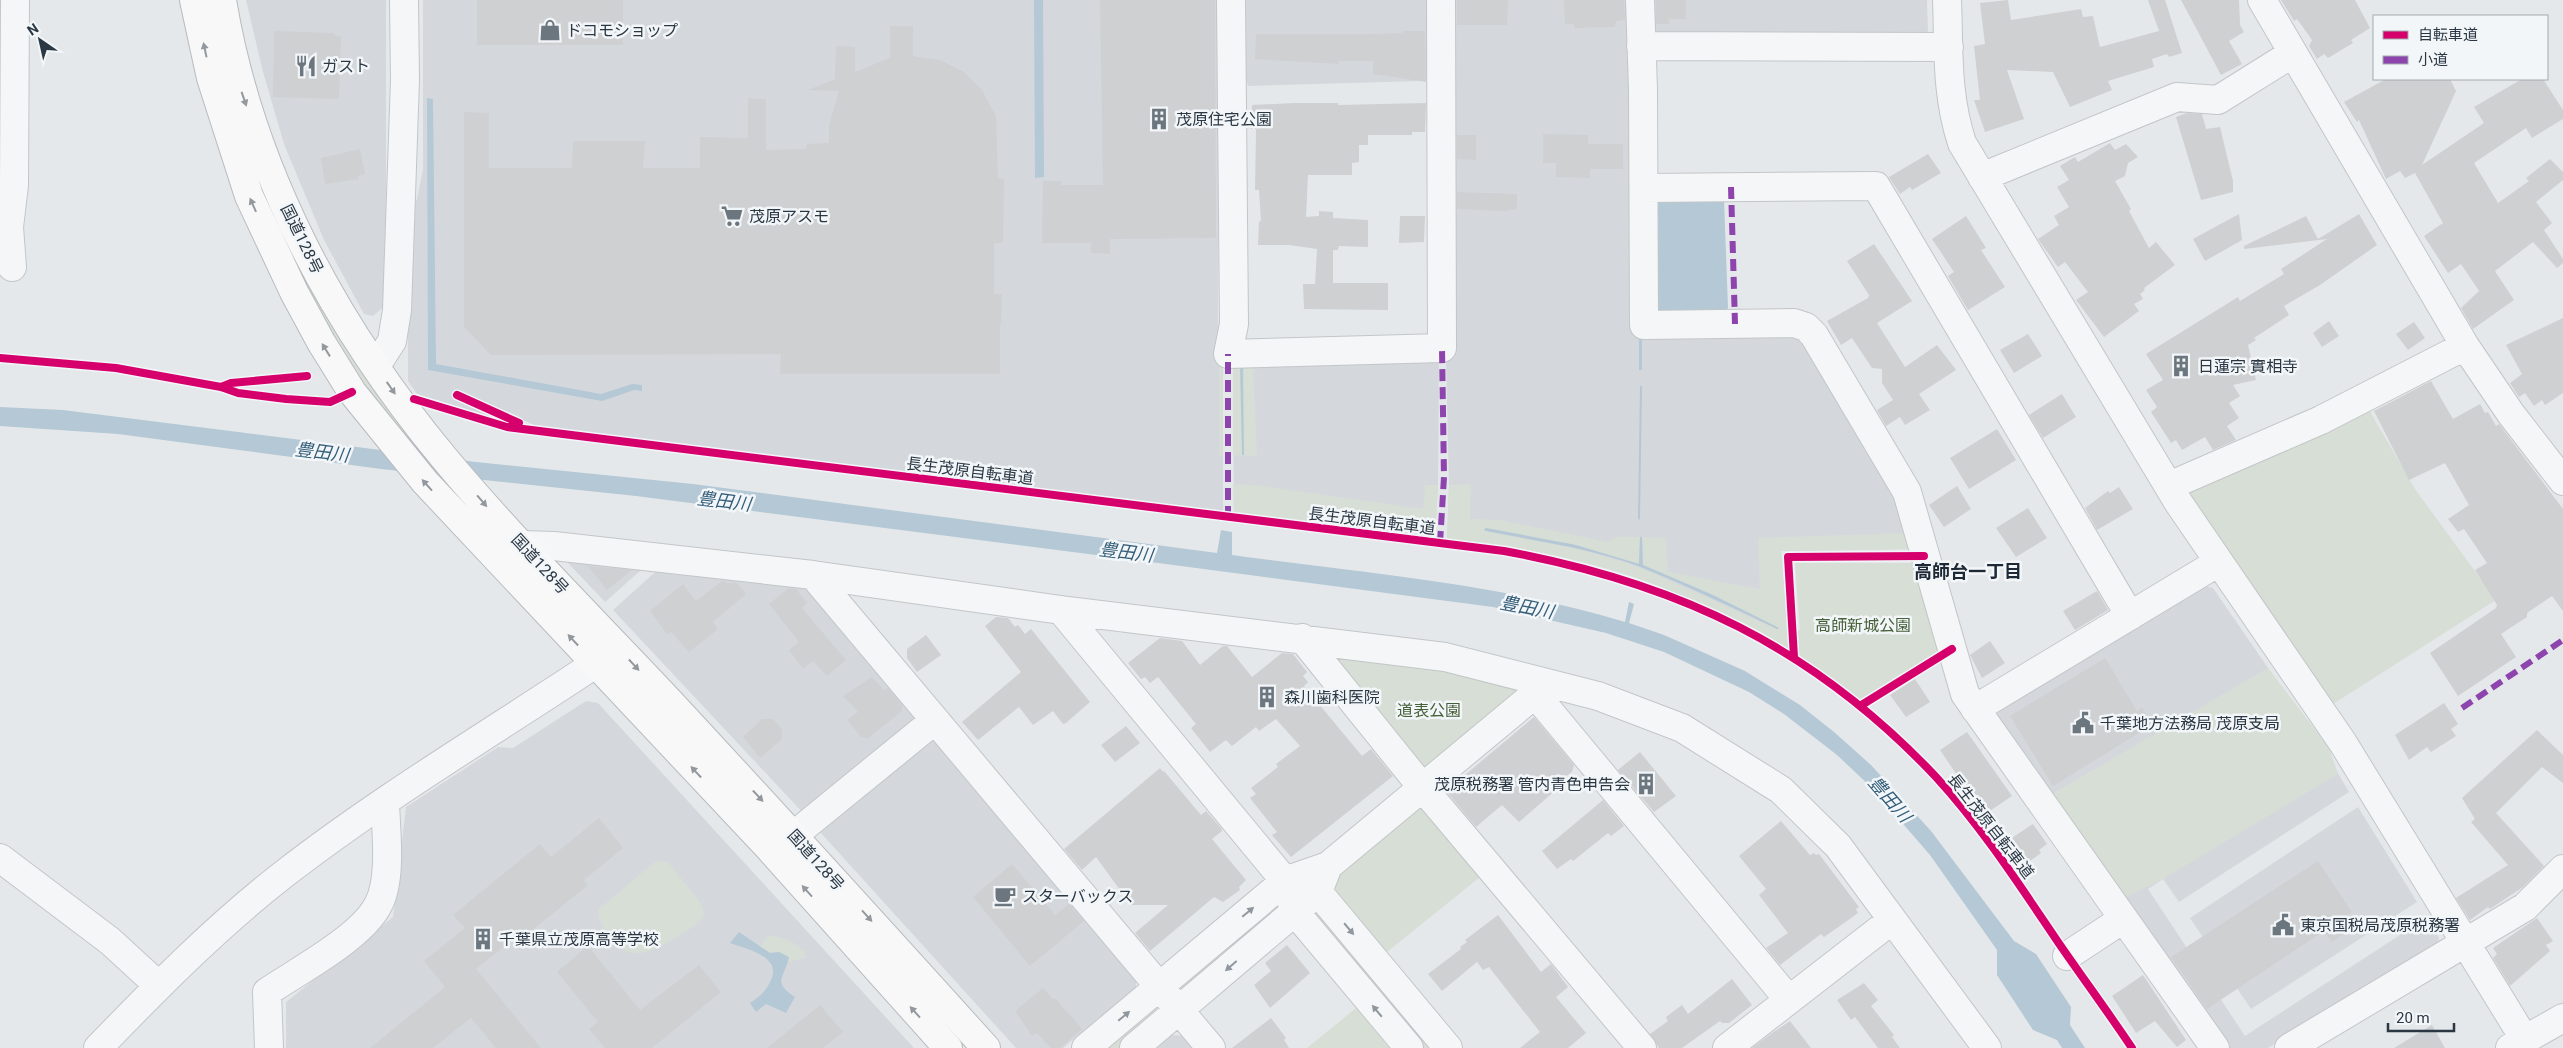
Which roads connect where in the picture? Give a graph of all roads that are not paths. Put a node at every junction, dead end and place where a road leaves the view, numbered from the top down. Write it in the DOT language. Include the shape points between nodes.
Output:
graph roads {
  1 [pos="15,0"];
  2 [pos="194,0"];
  3 [pos="222,0"];
  4 [pos="404,0"];
  5 [pos="1231,0"];
  6 [pos="1441,0"];
  7 [pos="1640,0"];
  8 [pos="1947,0"];
  9 [pos="2262,0"];
  10 [pos="1641,46"];
  11 [pos="1949,47"];
  12 [pos="2294,53"];
  13 [pos="1982,177"];
  14 [pos="1644,188"];
  15 [pos="12,268"];
  16 [pos="2465,346"];
  17 [pos="376,366"];
  18 [pos="2563,481"];
  19 [pos="2169,486"];
  20 [pos="513,536"];
  21 [pos="491,552"];
  22 [pos="2219,562"];
  23 [pos="814,575"];
  24 [pos="1061,610"];
  25 [pos="2130,616"];
  26 [pos="1302,638"];
  27 [pos="616,645"];
  28 [pos="595,664"];
  29 [pos="1541,689"];
  30 [pos="1975,709"];
  31 [pos="936,720"];
  32 [pos="1422,787"];
  33 [pos="385,803"];
  34 [pos="794,835"];
  35 [pos="0,858"];
  36 [pos="1328,866"];
  37 [pos="2563,869"];
  38 [pos="1285,881"];
  39 [pos="1318,892"];
  40 [pos="1295,912"];
  41 [pos="2122,919"];
  42 [pos="1892,920"];
  43 [pos="2464,942"];
  44 [pos="2067,956"];
  45 [pos="159,986"];
  46 [pos="1159,986"];
  47 [pos="1789,1000"];
  48 [pos="1179,1010"];
  49 [pos="2563,1018"];
  50 [pos="2517,1044"];
  51 [pos="1981,1046"];
  52 [pos="98,1048"];
  53 [pos="270,1048"];
  54 [pos="948,1048"];
  55 [pos="986,1048"];
  56 [pos="1086,1048"];
  57 [pos="1134,1048"];
  58 [pos="1211,1048"];
  59 [pos="1408,1048"];
  60 [pos="1448,1048"];
  61 [pos="1642,1048"];
  62 [pos="1727,1048"];
  63 [pos="2215,1048"];
  64 [pos="2289,1048"];
  1 -- 15 [label="street" via="14,185 9,227"];
  21 -- 2 [label="highway, 国道128号, one-way" via="424,482 358,399 294,292 250,196 211,78"];
  3 -- 17 [label="highway, 国道128号, one-way" via="240,87 272,174 330,297"];
  4 -- 17 [label="street" via="397,310 392,341"];
  5 -- 6 [label="street" via="1234,324 1228,354 1442,348"];
  7 -- 10 [label="street"];
  8 -- 11 [label="street"];
  9 -- 12 [label="street"];
  10 -- 11 [label="street"];
  10 -- 14 [label="street"];
  11 -- 13 [label="street" via="1948,84 1953,115 1962,143"];
  12 -- 13 [label="street" via="2218,100 2177,97"];
  12 -- 16 [label="street"];
  13 -- 19 [label="street"];
  14 -- 25 [label="street" via="1876,186"];
  14 -- 30 [label="street" via="1644,325 1794,323 1806,327 1908,492 1965,694"];
  16 -- 18 [label="street" via="2511,414"];
  16 -- 19 [label="street" via="2322,420"];
  17 -- 20 [label="highway, 国道128号, one-way" via="444,458"];
  19 -- 22 [label="street"];
  20 -- 21 [label="street"];
  20 -- 23 [label="street" via="554,546"];
  20 -- 27 [label="highway, 国道128号"];
  28 -- 21 [label="highway, 国道128号, one-way"];
  22 -- 25 [label="street"];
  22 -- 43 [label="street" via="2344,743"];
  23 -- 24 [label="street"];
  23 -- 31 [label="street"];
  24 -- 26 [label="street"];
  24 -- 38 [label="street"];
  25 -- 30 [label="street"];
  26 -- 29 [label="street" via="1445,657"];
  26 -- 32 [label="street"];
  27 -- 28 [label="street"];
  27 -- 34 [label="highway, 国道128号, one-way"];
  28 -- 33 [label="street"];
  54 -- 28 [label="highway, 国道128号, one-way" via="769,848"];
  29 -- 32 [label="street"];
  29 -- 42 [label="street" via="1598,696 1682,728 1781,790 1838,846"];
  29 -- 47 [label="street"];
  30 -- 41 [label="street"];
  31 -- 34 [label="street"];
  31 -- 46 [label="street"];
  32 -- 36 [label="street"];
  32 -- 61 [label="street"];
  33 -- 45 [label="street" via="284,874"];
  33 -- 53 [label="street" via="388,864 379,905 357,931 267,992"];
  34 -- 55 [label="highway, 国道128号, one-way"];
  35 -- 45 [label="street" via="110,941"];
  36 -- 38 [label="street"];
  36 -- 39 [label="street"];
  37 -- 43 [label="street" via="2525,907"];
  38 -- 39 [label="street"];
  38 -- 40 [label="street"];
  46 -- 38 [label="street, one-way"];
  39 -- 40 [label="street"];
  39 -- 60 [label="street, one-way"];
  40 -- 48 [label="street, one-way"];
  59 -- 40 [label="street, one-way"];
  41 -- 44 [label="street"];
  41 -- 63 [label="street"];
  42 -- 47 [label="street"];
  42 -- 51 [label="street"];
  43 -- 50 [label="street"];
  43 -- 64 [label="street"];
  45 -- 52 [label="street"];
  46 -- 48 [label="street"];
  56 -- 46 [label="street, one-way"];
  47 -- 62 [label="street"];
  48 -- 57 [label="street"];
  48 -- 58 [label="street"];
  49 -- 50 [label="street"];
}
